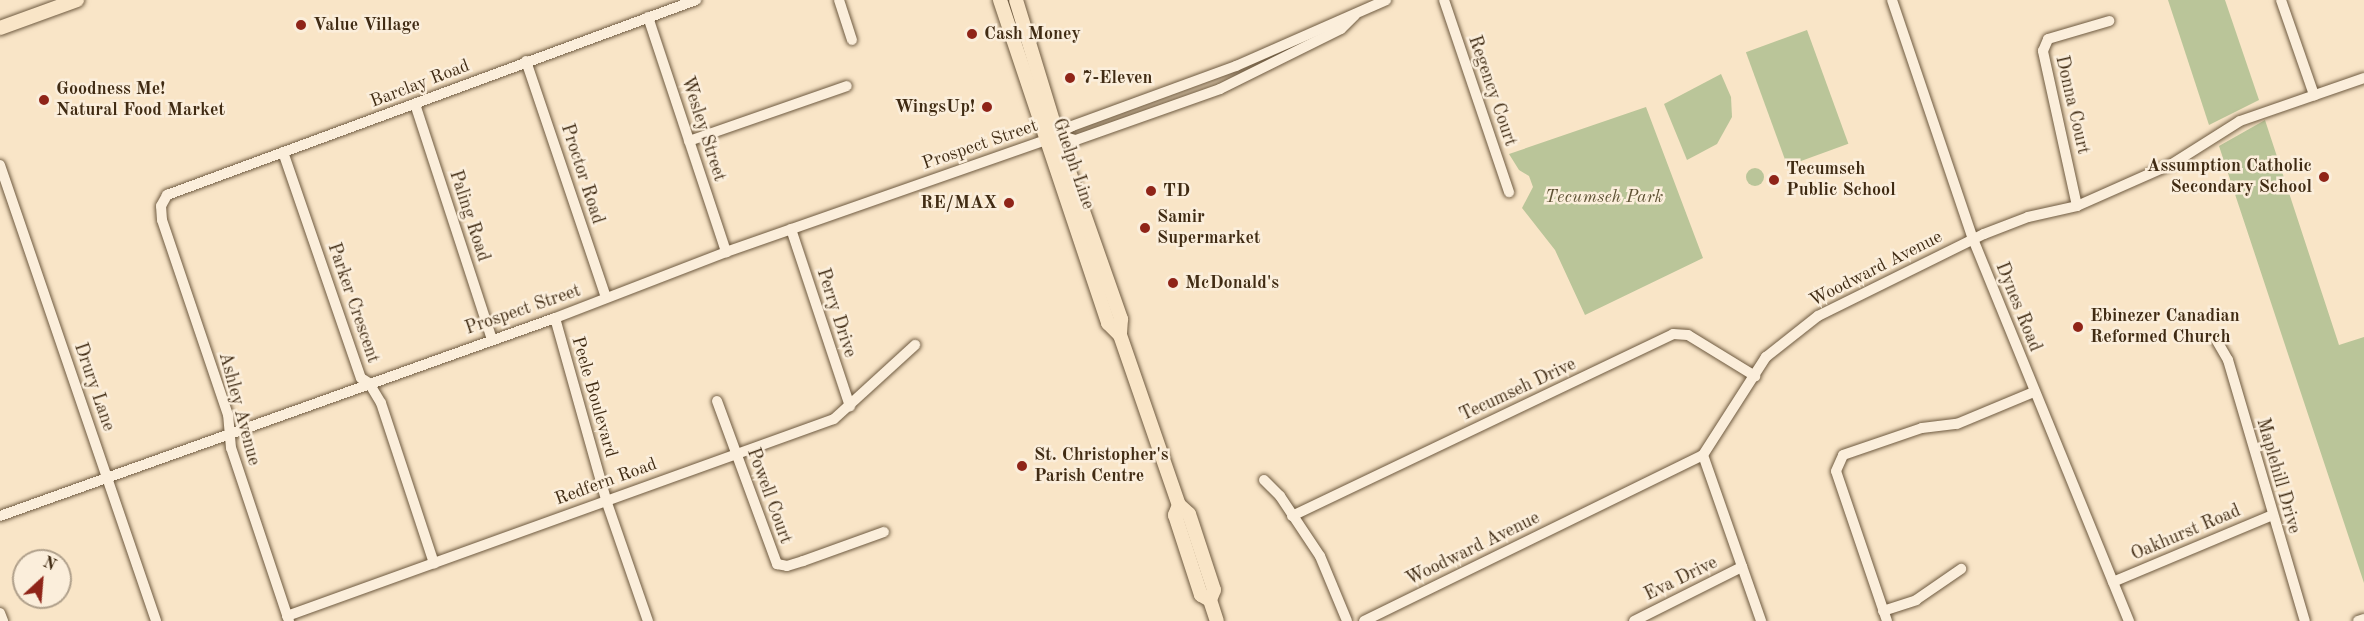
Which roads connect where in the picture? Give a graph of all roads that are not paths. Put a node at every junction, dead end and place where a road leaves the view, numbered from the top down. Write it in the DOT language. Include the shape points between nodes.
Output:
graph roads {
  1 [pos="77,0"];
  2 [pos="696,0"];
  3 [pos="839,0"];
  4 [pos="1000,0"];
  5 [pos="1016,0"];
  6 [pos="1386,0"];
  7 [pos="1444,0"];
  8 [pos="1892,0"];
  9 [pos="2281,0"];
  10 [pos="1356,15"];
  11 [pos="648,17"];
  12 [pos="2109,21"];
  13 [pos="0,28"];
  14 [pos="852,40"];
  15 [pos="526,61"];
  16 [pos="2364,78"];
  17 [pos="847,86"];
  18 [pos="2314,95"];
  19 [pos="415,104"];
  20 [pos="1052,138"];
  21 [pos="690,141"];
  22 [pos="283,152"];
  23 [pos="0,165"];
  24 [pos="1509,192"];
  25 [pos="161,206"];
  26 [pos="2077,206"];
  27 [pos="790,229"];
  28 [pos="1973,239"];
  29 [pos="726,252"];
  30 [pos="606,298"];
  31 [pos="555,318"];
  32 [pos="492,339"];
  33 [pos="2217,341"];
  34 [pos="915,345"];
  35 [pos="1755,376"];
  36 [pos="369,383"];
  37 [pos="2034,392"];
  38 [pos="717,401"];
  39 [pos="850,406"];
  40 [pos="231,434"];
  41 [pos="736,452"];
  42 [pos="1703,455"];
  43 [pos="107,477"];
  44 [pos="1264,480"];
  45 [pos="606,500"];
  46 [pos="2272,515"];
  47 [pos="0,516"];
  48 [pos="1292,516"];
  49 [pos="884,532"];
  50 [pos="434,563"];
  51 [pos="1742,567"];
  52 [pos="1960,569"];
  53 [pos="2113,582"];
  54 [pos="0,613"];
  55 [pos="1885,616"];
  56 [pos="288,619"];
  57 [pos="2364,619"];
  58 [pos="3,621"];
  59 [pos="156,621"];
  60 [pos="648,621"];
  61 [pos="1217,621"];
  62 [pos="1347,621"];
  63 [pos="1364,621"];
  64 [pos="1634,621"];
  65 [pos="1761,621"];
  66 [pos="2129,621"];
  67 [pos="2305,621"];
  68 [pos="2358,621"];
  1 -- 13 [label="main road"];
  2 -- 11 [label="street, Barclay Road"];
  3 -- 14 [label="street"];
  4 -- 20 [label="main road, Guelph Line"];
  5 -- 20 [label="main road, Guelph Line"];
  6 -- 10 [label="street, Prospect Street"];
  7 -- 24 [label="street, Regency Court"];
  8 -- 28 [label="street, Dynes Road"];
  9 -- 18 [label="street"];
  10 -- 20 [label="street, Prospect Street" via="1335,20 1236,66 1072,126"];
  10 -- 20 [label="street, Prospect Street" via="1331,34 1220,89 1076,140"];
  11 -- 15 [label="street, Barclay Road"];
  11 -- 21 [label="street, Wesley Street"];
  12 -- 26 [label="street, Donna Court" via="2048,39 2043,51"];
  15 -- 19 [label="street, Barclay Road"];
  15 -- 30 [label="street, Proctor Road"];
  16 -- 18 [label="street, Woodward Avenue"];
  17 -- 21 [label="street"];
  18 -- 26 [label="street, Woodward Avenue" via="2240,121 2172,164"];
  19 -- 22 [label="street, Barclay Road"];
  19 -- 32 [label="street, Paling Road"];
  20 -- 27 [label="street, Prospect Street"];
  20 -- 61 [label="main road, Guelph Line" via="1121,319 1120,335 1179,505 1175,515 1201,595 1210,600"];
  21 -- 29 [label="street, Wesley Street"];
  22 -- 25 [label="street, Barclay Road" via="167,195"];
  22 -- 36 [label="street, Parker Crescent" via="361,378"];
  23 -- 43 [label="street, Drury Lane"];
  25 -- 40 [label="street, Ashley Avenue"];
  26 -- 28 [label="street, Woodward Avenue" via="2028,217"];
  27 -- 29 [label="street, Prospect Street"];
  27 -- 39 [label="street, Perry Drive"];
  28 -- 35 [label="street, Woodward Avenue" via="1818,316 1766,357"];
  28 -- 37 [label="street, Dynes Road"];
  29 -- 30 [label="street, Prospect Street"];
  30 -- 31 [label="street, Prospect Street"];
  31 -- 32 [label="street, Prospect Street"];
  31 -- 45 [label="street, Peele Boulevard"];
  32 -- 36 [label="street, Prospect Street"];
  33 -- 46 [label="street, Maplehill Drive" via="2228,360"];
  34 -- 39 [label="street, Redfern Road"];
  35 -- 42 [label="street, Woodward Avenue"];
  35 -- 48 [label="street, Tecumseh Drive" via="1688,335 1673,334"];
  36 -- 40 [label="street, Prospect Street"];
  36 -- 50 [label="street, Parker Crescent" via="381,403"];
  37 -- 53 [label="street, Dynes Road"];
  37 -- 55 [label="street" via="1957,424 1922,428 1843,455 1836,471"];
  38 -- 41 [label="street, Powell Court"];
  39 -- 41 [label="street, Redfern Road" via="834,418"];
  40 -- 43 [label="street, Prospect Street"];
  40 -- 56 [label="street, Ashley Avenue" via="231,448"];
  41 -- 45 [label="street, Redfern Road"];
  41 -- 49 [label="street, Powell Court" via="777,564 787,566"];
  42 -- 51 [label="street"];
  42 -- 63 [label="street, Woodward Avenue"];
  43 -- 47 [label="street, Prospect Street"];
  43 -- 59 [label="street, Drury Lane"];
  44 -- 48 [label="street"];
  45 -- 50 [label="street, Redfern Road"];
  45 -- 60 [label="street, Peele Boulevard"];
  46 -- 53 [label="street, Oakhurst Road"];
  46 -- 67 [label="street, Maplehill Drive"];
  48 -- 62 [label="street" via="1320,556"];
  50 -- 56 [label="street, Redfern Road"];
  51 -- 64 [label="street, Eva Drive"];
  51 -- 65 [label="street"];
  52 -- 55 [label="street"];
  53 -- 66 [label="street, Dynes Road"];
  54 -- 58 [label="street"];
  57 -- 68 [label="street"];
}
